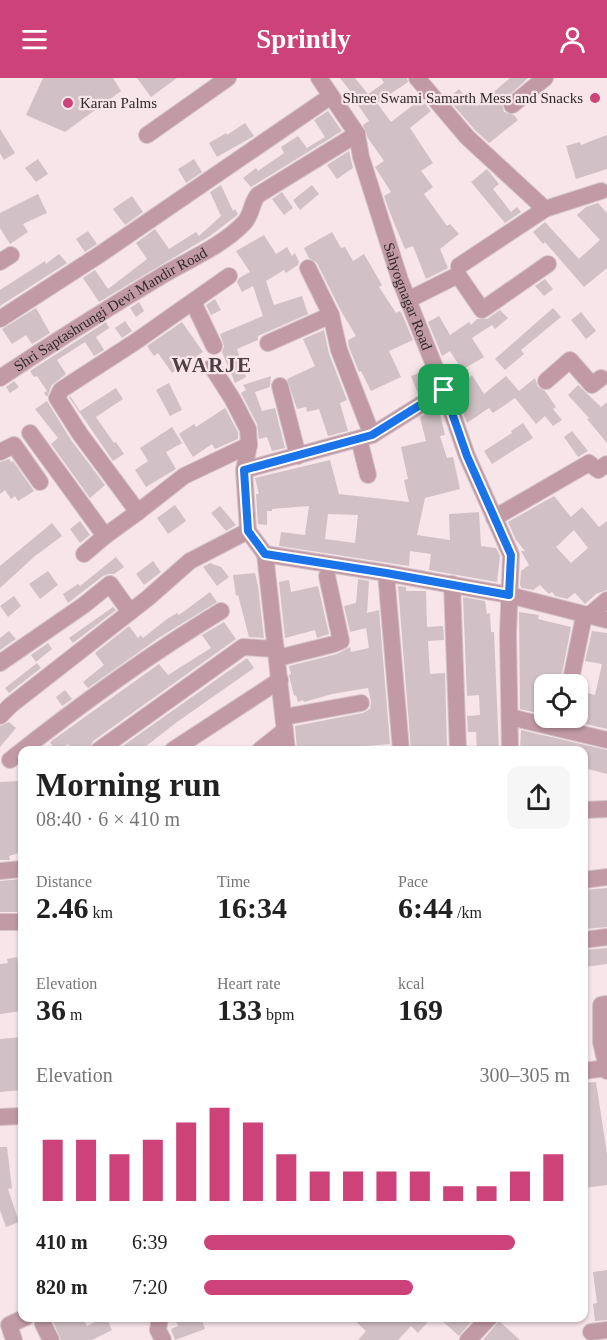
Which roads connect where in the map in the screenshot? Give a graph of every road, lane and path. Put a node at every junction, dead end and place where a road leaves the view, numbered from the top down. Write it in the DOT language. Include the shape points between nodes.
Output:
graph roads {
  1 [pos="228,78"];
  2 [pos="319,78"];
  3 [pos="417,78"];
  4 [pos="545,78"];
  5 [pos="331,96"];
  6 [pos="512,105"];
  7 [pos="357,134"];
  8 [pos="147,135"];
  9 [pos="605,192"];
  10 [pos="545,209"];
  11 [pos="548,264"];
  12 [pos="459,266"];
  13 [pos="308,268"];
  14 [pos="229,276"];
  15 [pos="408,300"];
  16 [pos="194,302"];
  17 [pos="331,315"];
  18 [pos="0,319"];
  19 [pos="268,343"];
  20 [pos="214,346"];
  21 [pos="579,353"];
  22 [pos="212,367"];
  23 [pos="0,378"];
  24 [pos="546,381"];
  25 [pos="604,381"];
  26 [pos="280,386"];
  27 [pos="444,390"];
  28 [pos="30,433"];
  29 [pos="365,437"];
  30 [pos="249,445"];
  31 [pos="0,452"];
  32 [pos="298,456"];
  33 [pos="603,467"];
  34 [pos="244,470"];
  35 [pos="368,475"];
  36 [pos="40,482"];
  37 [pos="138,512"];
  38 [pos="494,518"];
  39 [pos="248,531"];
  40 [pos="105,536"];
  41 [pos="84,554"];
  42 [pos="265,554"];
  43 [pos="386,573"];
  44 [pos="327,576"];
  45 [pos="452,584"];
  46 [pos="509,595"];
  47 [pos="607,600"];
  48 [pos="221,611"];
  49 [pos="130,612"];
  50 [pos="586,616"];
  51 [pos="607,620"];
  52 [pos="277,653"];
  53 [pos="0,663"];
  54 [pos="572,674"];
  55 [pos="280,680"];
  56 [pos="361,703"];
  57 [pos="0,716"];
  58 [pos="510,717"];
  59 [pos="284,723"];
  60 [pos="607,740"];
  61 [pos="29,746"];
  62 [pos="105,746"];
  63 [pos="179,746"];
  64 [pos="264,746"];
  65 [pos="287,746"];
  66 [pos="401,746"];
  67 [pos="458,746"];
  68 [pos="510,746"];
  69 [pos="607,809"];
  70 [pos="588,810"];
  71 [pos="18,869"];
  72 [pos="0,871"];
  73 [pos="607,877"];
  74 [pos="588,879"];
  75 [pos="0,922"];
  76 [pos="18,922"];
  77 [pos="607,937"];
  78 [pos="588,939"];
  79 [pos="607,1004"];
  80 [pos="607,1069"];
  81 [pos="588,1071"];
  82 [pos="18,1116"];
  83 [pos="0,1117"];
  84 [pos="18,1320"];
  85 [pos="159,1322"];
  86 [pos="484,1322"];
  87 [pos="43,1324"];
  88 [pos="14,1340"];
  89 [pos="51,1340"];
  90 [pos="163,1340"];
  91 [pos="468,1340"];
  1 -- 8 [label="street"];
  2 -- 5 [label="street, Sahyognagar Road"];
  3 -- 10 [label="street" via="467,137"];
  4 -- 6 [label="street"];
  5 -- 7 [label="street, Sahyognagar Road"];
  5 -- 18 [label="street"];
  7 -- 15 [label="street, Sahyognagar Road"];
  7 -- 23 [label="street, Shri Saptashrungi Devi Mandir Road" via="258,195 244,223 223,240"];
  9 -- 10 [label="street"];
  10 -- 12 [label="street"];
  11 -- 15 [label="street" via="482,310 458,275"];
  13 -- 17 [label="street"];
  14 -- 16 [label="street"];
  15 -- 27 [label="street, Sahyognagar Road"];
  16 -- 20 [label="street"];
  16 -- 37 [label="street" via="57,395 80,434"];
  17 -- 19 [label="street"];
  17 -- 29 [label="street"];
  21 -- 25 [label="street"];
  22 -- 30 [label="street" via="248,429"];
  24 -- 25 [label="street" via="570,360 592,385"];
  26 -- 32 [label="street"];
  27 -- 29 [label="street"];
  27 -- 38 [label="street, Sahyognagar Road"];
  28 -- 40 [label="street"];
  29 -- 32 [label="street"];
  29 -- 35 [label="street"];
  30 -- 34 [label="street"];
  30 -- 37 [label="street" via="184,476"];
  31 -- 36 [label="street" via="14,444"];
  32 -- 34 [label="street"];
  33 -- 38 [label="street" via="589,463"];
  34 -- 39 [label="street"];
  37 -- 40 [label="street"];
  38 -- 46 [label="street, Sahyognagar Road" via="511,555"];
  39 -- 42 [label="street"];
  39 -- 49 [label="street" via="190,561"];
  40 -- 41 [label="street"];
  42 -- 43 [label="street"];
  42 -- 52 [label="street"];
  43 -- 45 [label="street"];
  43 -- 66 [label="street"];
  44 -- 52 [label="street" via="340,640"];
  45 -- 46 [label="street"];
  45 -- 67 [label="street"];
  46 -- 50 [label="street"];
  46 -- 58 [label="street, Sahyognagar Road"];
  47 -- 50 [label="street"];
  48 -- 61 [label="street" via="160,648"];
  49 -- 53 [label="street" via="110,584"];
  49 -- 57 [label="street"];
  50 -- 51 [label="street"];
  50 -- 54 [label="street"];
  52 -- 55 [label="street"];
  52 -- 62 [label="street" via="243,647"];
  55 -- 59 [label="street"];
  55 -- 63 [label="street"];
  56 -- 59 [label="street"];
  58 -- 60 [label="street"];
  58 -- 68 [label="street, Sahyognagar Road"];
  59 -- 64 [label="street"];
  59 -- 65 [label="street"];
  69 -- 70 [label="street"];
  71 -- 72 [label="street"];
  73 -- 74 [label="street"];
  75 -- 76 [label="street"];
  77 -- 78 [label="street"];
  79 -- 80 [label="street" via="601,1005 601,1042"];
  80 -- 81 [label="street"];
  82 -- 83 [label="street"];
  84 -- 88 [label="street" via="9,1324"];
  85 -- 90 [label="street"];
  86 -- 91 [label="street"];
  87 -- 89 [label="street"];
}
